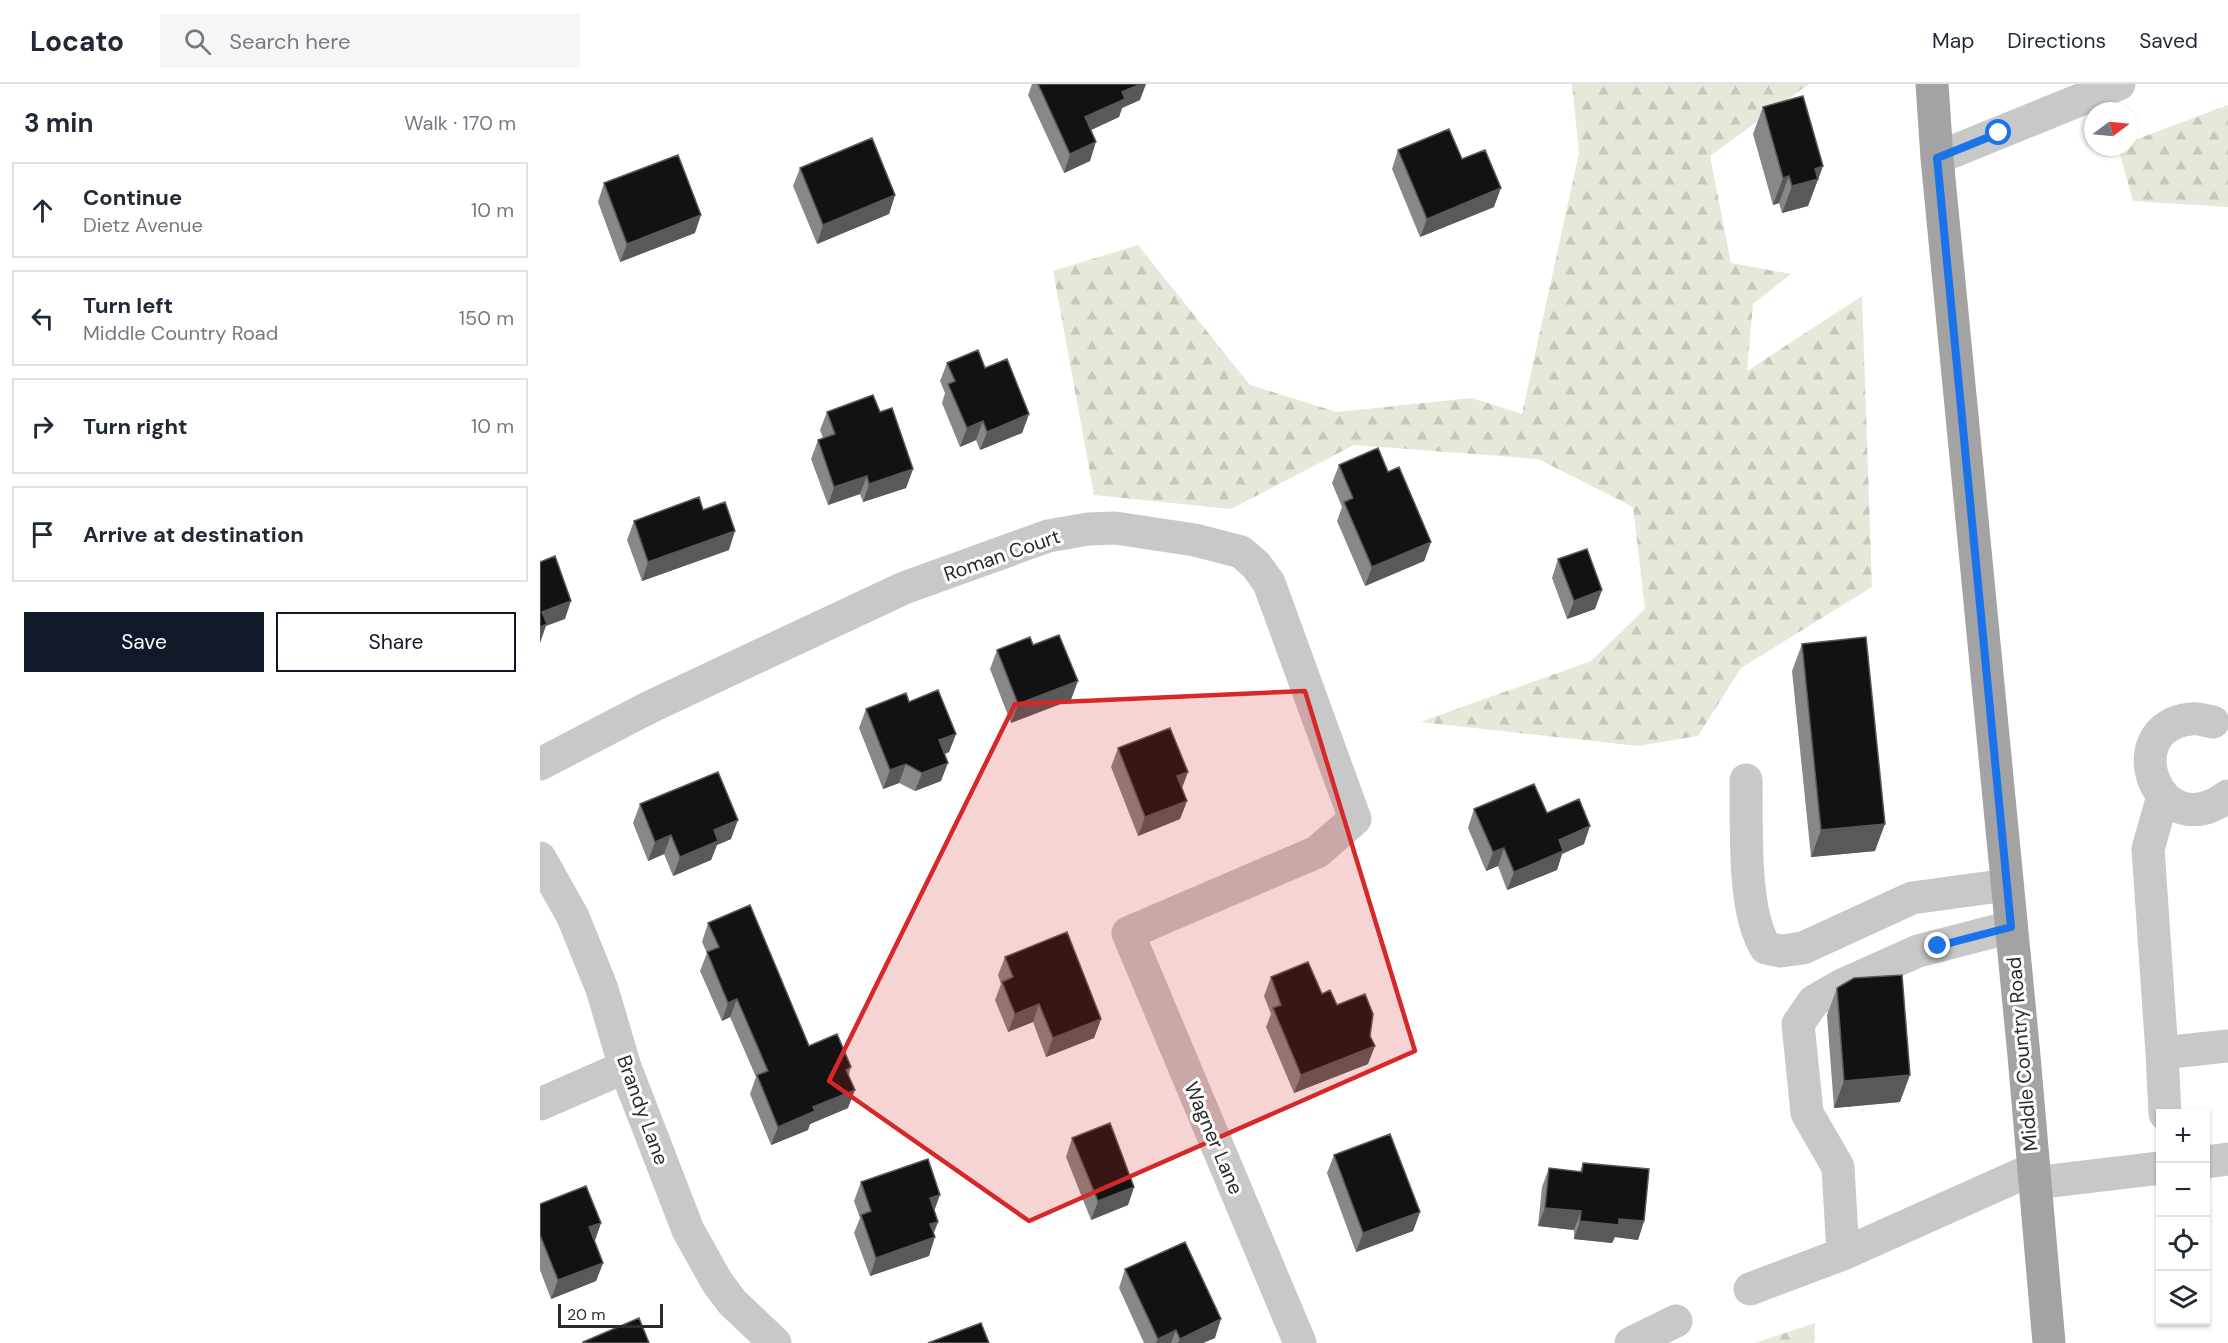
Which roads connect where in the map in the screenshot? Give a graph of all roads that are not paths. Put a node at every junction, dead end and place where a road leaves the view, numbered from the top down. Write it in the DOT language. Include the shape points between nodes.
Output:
graph roads {
  1 [pos="1932,84"];
  2 [pos="2118,84"];
  3 [pos="1937,158"];
  4 [pos="2213,722"];
  5 [pos="540,764"];
  6 [pos="1746,780"];
  7 [pos="2163,796"];
  8 [pos="2228,796"];
  9 [pos="540,858"];
  10 [pos="2007,885"];
  11 [pos="2011,927"];
  12 [pos="1128,933"];
  13 [pos="2228,1046"];
  14 [pos="2162,1053"];
  15 [pos="626,1067"];
  16 [pos="540,1104"];
  17 [pos="2165,1109"];
  18 [pos="2156,1168"];
  19 [pos="2033,1176"];
  20 [pos="1843,1254"];
  21 [pos="1750,1289"];
  22 [pos="1676,1321"];
  23 [pos="775,1343"];
  24 [pos="1300,1343"];
  25 [pos="1631,1343"];
  26 [pos="2049,1343"];
  1 -- 3 [label="main road, Middle Country Road"];
  2 -- 3 [label="street"];
  3 -- 10 [label="main road, Middle Country Road"];
  4 -- 7 [label="street" via="2177,722 2155,740 2149,768 2152,782"];
  5 -- 12 [label="street, Roman Court" via="650,707 904,588 1048,536 1115,528 1195,540 1241,552 1269,583 1355,819 1317,852"];
  6 -- 10 [label="street" via="1750,906 1766,948 1803,948 1912,898"];
  7 -- 8 [label="street" via="2175,805 2203,810"];
  7 -- 14 [label="street" via="2148,849"];
  9 -- 15 [label="street, Brandy Lane" via="573,917 602,989"];
  10 -- 11 [label="main road, Middle Country Road"];
  11 -- 19 [label="main road, Middle Country Road"];
  11 -- 20 [label="street" via="1918,951 1842,985 1814,1001 1798,1024 1807,1113 1838,1167"];
  12 -- 24 [label="street, Wagner Lane"];
  13 -- 14 [label="street"];
  14 -- 17 [label="street"];
  15 -- 16 [label="street"];
  15 -- 23 [label="street, Brandy Lane" via="688,1230 732,1302"];
  18 -- 19 [label="street"];
  19 -- 20 [label="street"];
  19 -- 26 [label="main road, Middle Country Road"];
  20 -- 21 [label="street"];
  22 -- 25 [label="street"];
}
